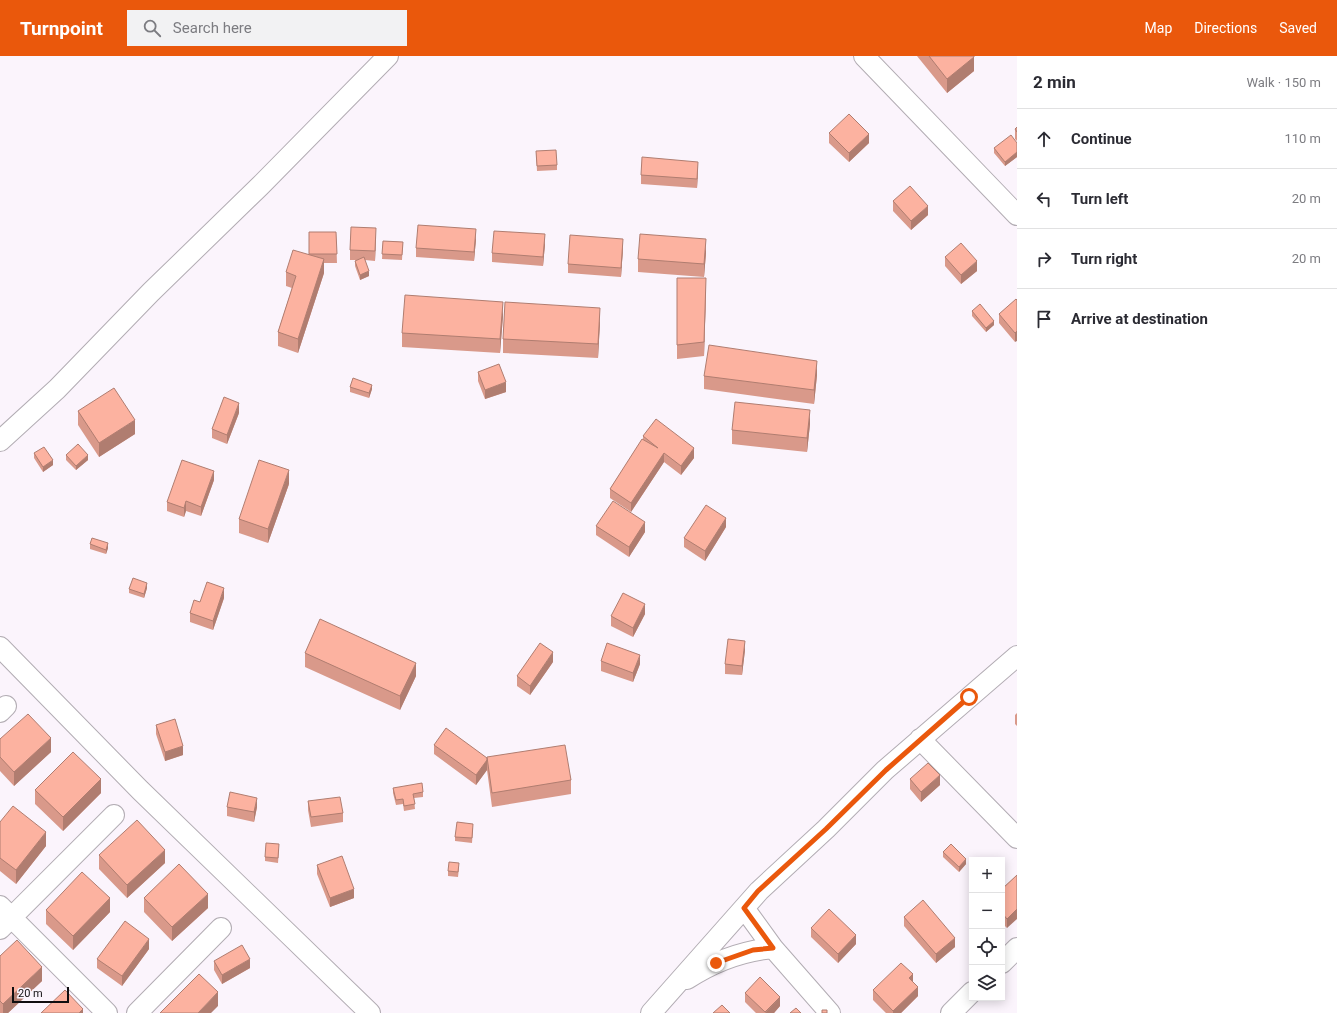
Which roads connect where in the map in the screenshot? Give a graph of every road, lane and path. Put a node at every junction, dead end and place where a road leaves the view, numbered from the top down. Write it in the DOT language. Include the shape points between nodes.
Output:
graph roads {
  1 [pos="388,56"];
  2 [pos="864,56"];
  3 [pos="1017,215"];
  4 [pos="0,441"];
  5 [pos="0,647"];
  6 [pos="1017,656"];
  7 [pos="920,740"];
  8 [pos="114,814"];
  9 [pos="1017,838"];
  10 [pos="744,908"];
  11 [pos="4,918"];
  12 [pos="222,928"];
  13 [pos="773,948"];
  14 [pos="1017,948"];
  15 [pos="1005,960"];
  16 [pos="669,992"];
  17 [pos="969,995"];
  18 [pos="107,1013"];
  19 [pos="137,1013"];
  20 [pos="370,1013"];
  21 [pos="651,1013"];
  22 [pos="830,1013"];
  23 [pos="951,1013"];
  1 -- 4 [label="street" via="57,389"];
  2 -- 3 [label="street"];
  5 -- 20 [label="street" via="140,790"];
  6 -- 7 [label="street"];
  7 -- 9 [label="street"];
  7 -- 10 [label="street" via="758,891"];
  8 -- 11 [label="street"];
  10 -- 13 [label="street"];
  10 -- 16 [label="street"];
  11 -- 18 [label="street"];
  12 -- 19 [label="street"];
  13 -- 16 [label="street" via="753,950 716,963"];
  13 -- 22 [label="street"];
  14 -- 15 [label="street"];
  16 -- 21 [label="street"];
  17 -- 23 [label="street"];
}
